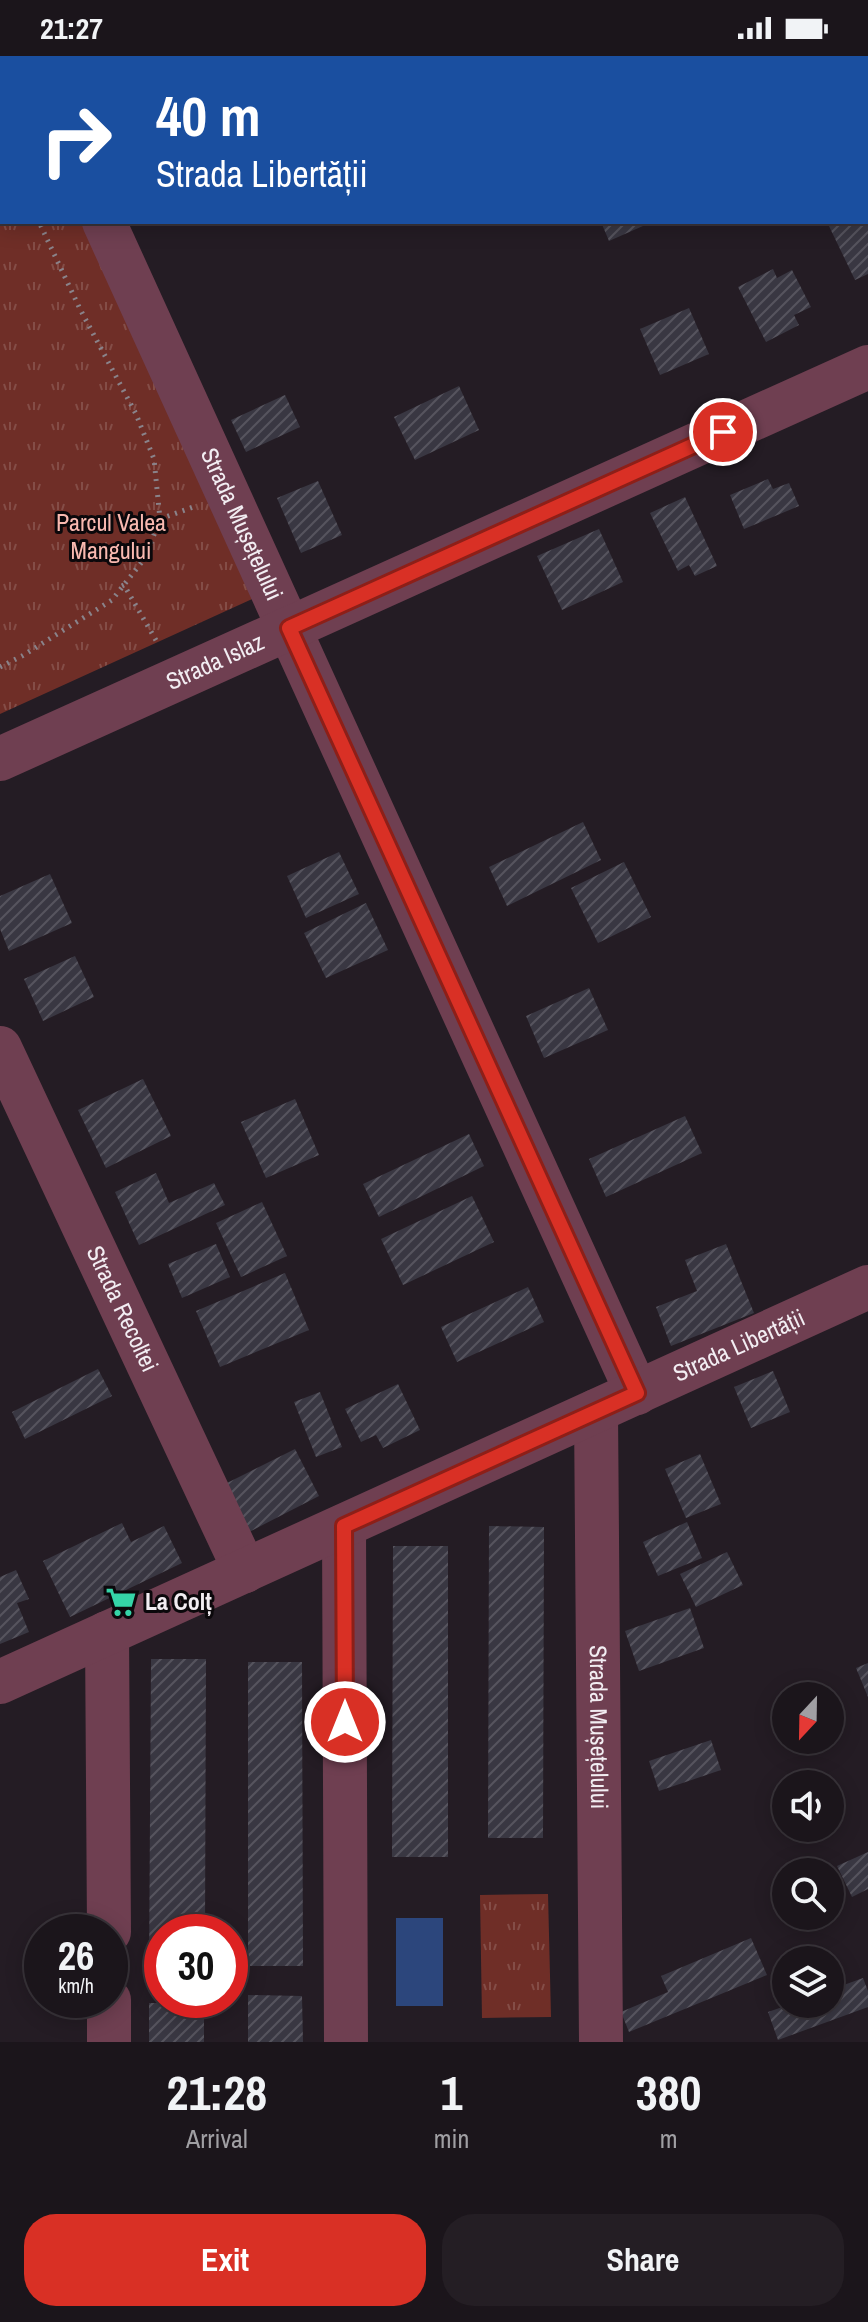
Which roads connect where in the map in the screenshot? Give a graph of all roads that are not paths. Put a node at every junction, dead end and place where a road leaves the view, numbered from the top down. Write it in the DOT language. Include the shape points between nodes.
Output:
graph roads {
  1 [pos="105,224"];
  2 [pos="868,367"];
  3 [pos="289,628"];
  4 [pos="0,759"];
  5 [pos="0,1048"];
  6 [pos="868,1287"];
  7 [pos="637,1393"];
  8 [pos="596,1411"];
  9 [pos="344,1526"];
  10 [pos="245,1571"];
  11 [pos="107,1633"];
  12 [pos="0,1682"];
  13 [pos="109,1914"];
  14 [pos="109,2018"];
  15 [pos="109,2042"];
  16 [pos="346,2042"];
  17 [pos="601,2042"];
  1 -- 3 [label="street, Strada Mușețelului"];
  2 -- 3 [label="street, Strada Islaz"];
  3 -- 4 [label="street, Strada Islaz"];
  3 -- 7 [label="street, Strada Mușețelului"];
  5 -- 10 [label="street, Strada Recoltei"];
  6 -- 7 [label="street, Strada Libertății"];
  7 -- 8 [label="street, Strada Libertății"];
  8 -- 9 [label="street, Strada Libertății"];
  8 -- 17 [label="street, Strada Mușețelului"];
  9 -- 10 [label="street, Strada Libertății"];
  9 -- 16 [label="street"];
  10 -- 11 [label="street, Strada Libertății"];
  11 -- 12 [label="street, Strada Libertății"];
  11 -- 13 [label="street"];
  14 -- 15 [label="street"];
}
